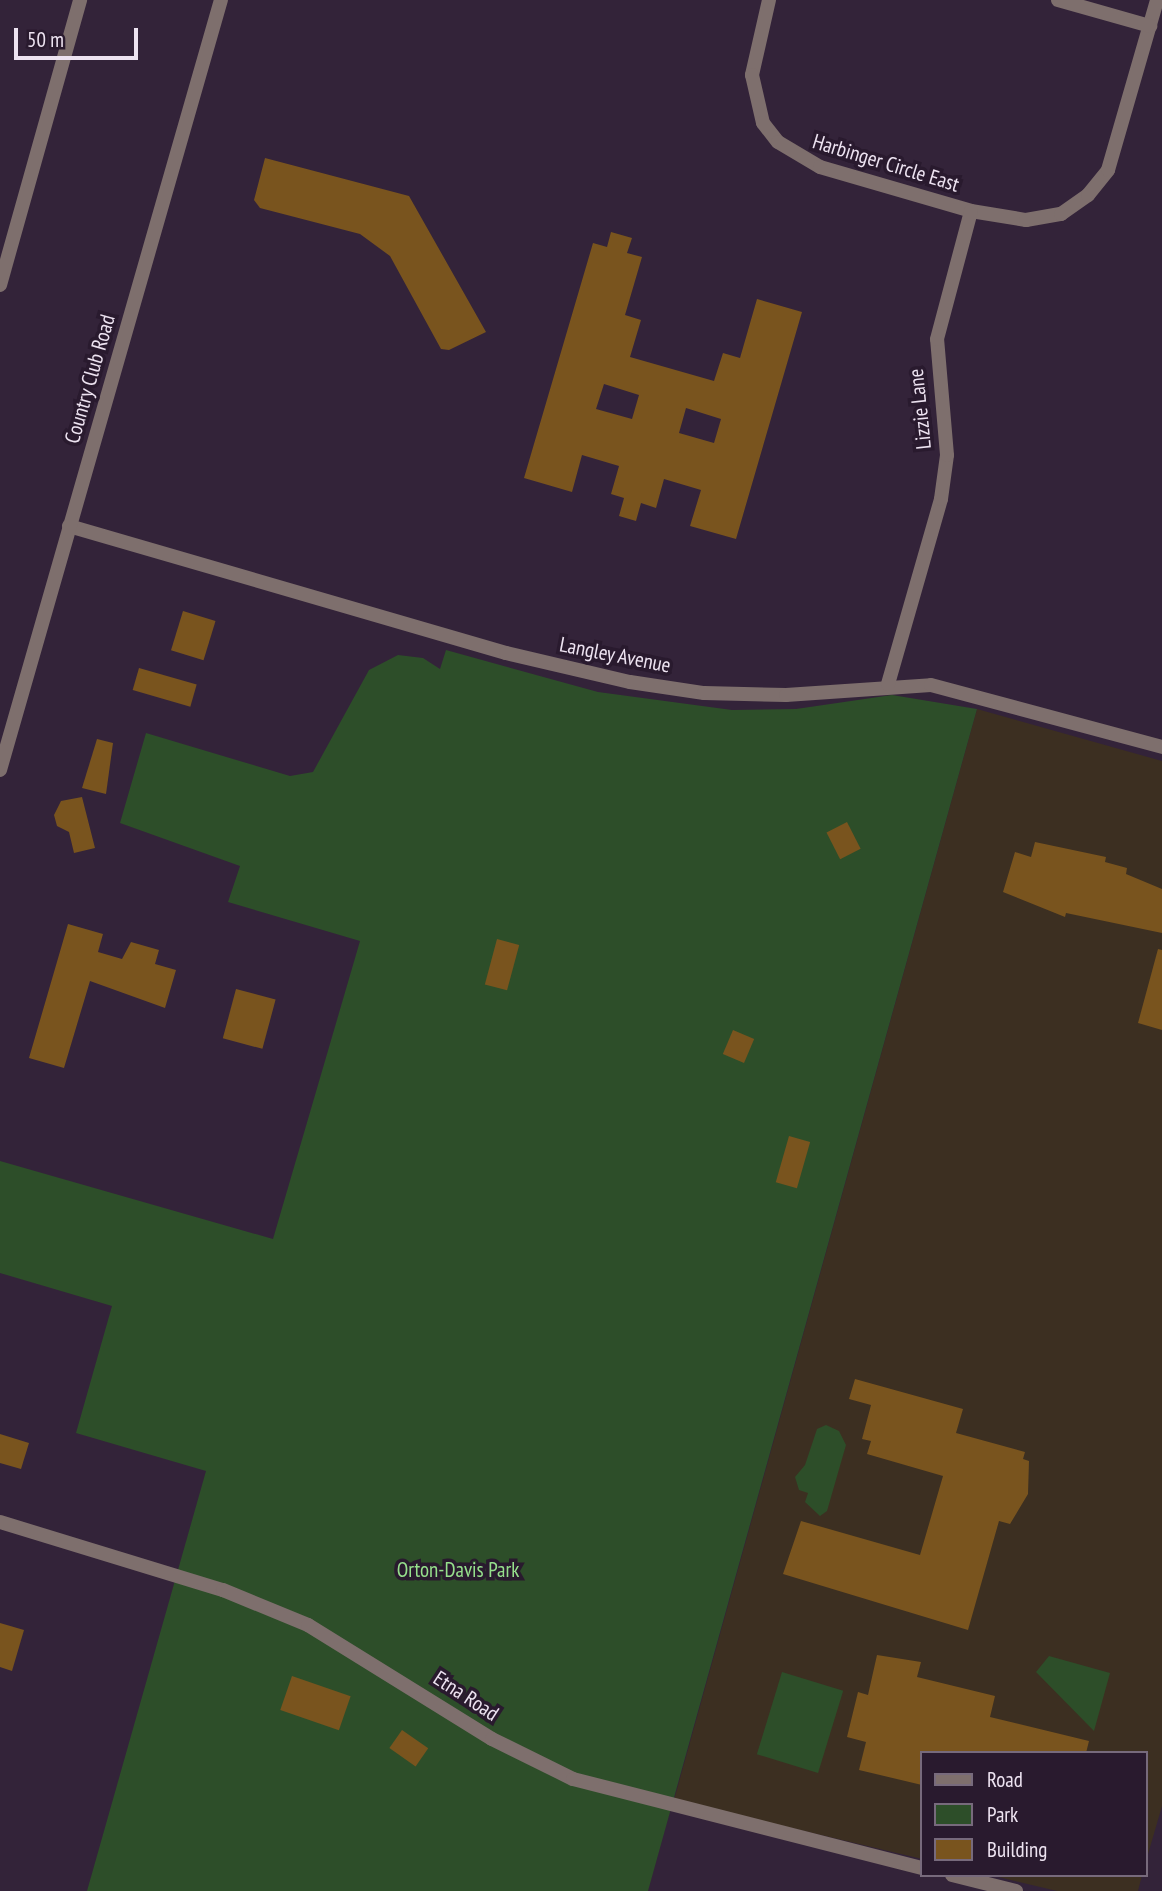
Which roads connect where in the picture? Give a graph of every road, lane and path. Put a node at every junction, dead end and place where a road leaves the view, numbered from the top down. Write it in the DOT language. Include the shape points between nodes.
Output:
graph roads {
  1 [pos="80,0"];
  2 [pos="221,0"];
  3 [pos="769,0"];
  4 [pos="1058,0"];
  5 [pos="1157,0"];
  6 [pos="1150,26"];
  7 [pos="971,211"];
  8 [pos="0,285"];
  9 [pos="69,526"];
  10 [pos="888,684"];
  11 [pos="1162,747"];
  12 [pos="0,770"];
  13 [pos="0,1522"];
  14 [pos="920,1867"];
  15 [pos="960,1877"];
  16 [pos="1014,1891"];
  1 -- 8 [label="street"];
  2 -- 9 [label="street, Country Club Road"];
  3 -- 7 [label="street, Harbinger Circle East" via="752,75 763,123 778,142 820,167"];
  4 -- 6 [label="street"];
  5 -- 6 [label="street, Harbinger Circle East"];
  6 -- 7 [label="street, Harbinger Circle East" via="1115,152 1093,190 1061,214 1042,219"];
  7 -- 10 [label="street, Lizzie Lane" via="937,340 947,455 941,499"];
  9 -- 10 [label="street, Langley Avenue" via="493,650 630,682 704,693 786,695"];
  9 -- 12 [label="street, Country Club Road"];
  10 -- 11 [label="street, Langley Avenue" via="949,688"];
  13 -- 14 [label="street, Etna Road" via="223,1590 297,1620 369,1659 492,1739 573,1779"];
  15 -- 16 [label="street"];
}
